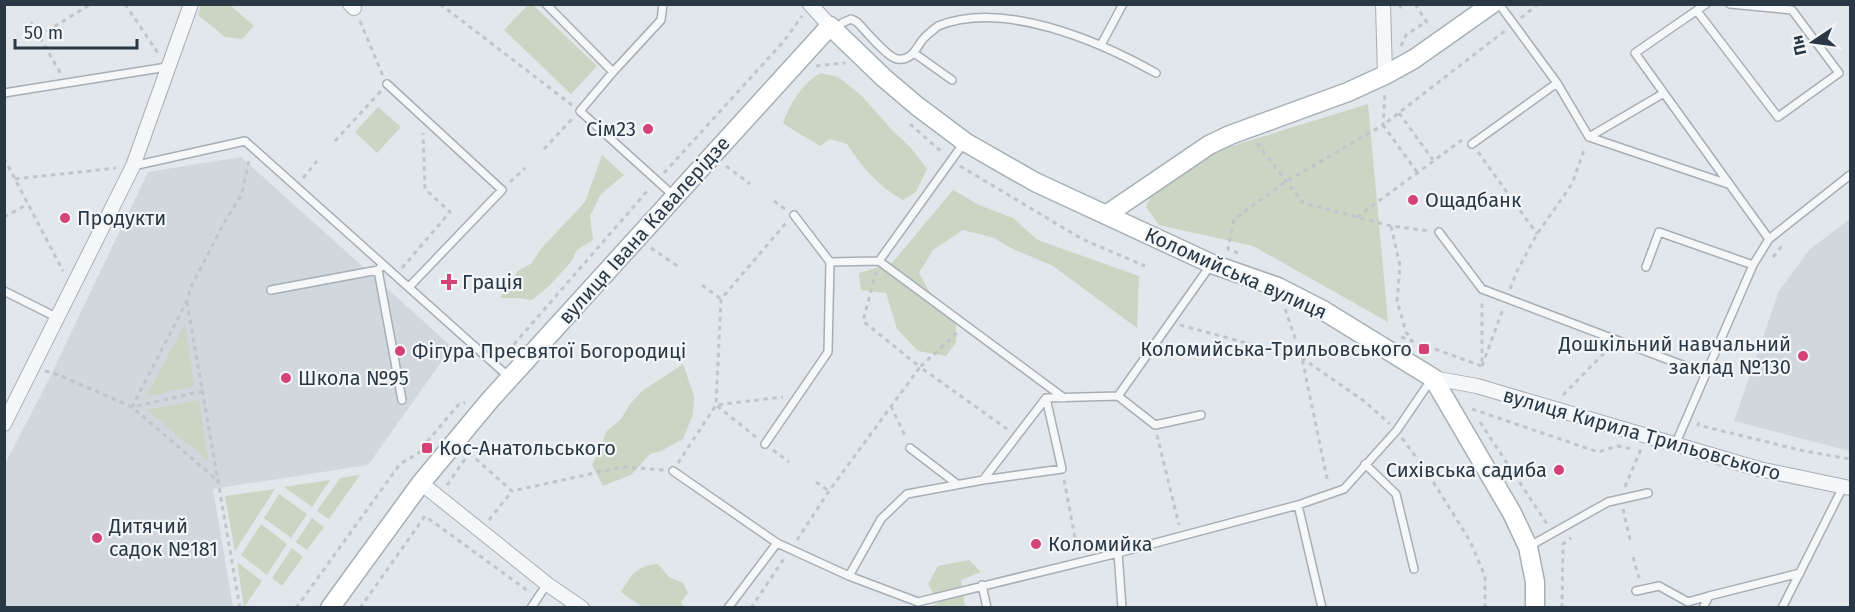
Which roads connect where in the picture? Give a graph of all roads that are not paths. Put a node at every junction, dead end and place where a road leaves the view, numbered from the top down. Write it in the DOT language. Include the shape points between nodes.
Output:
graph roads {
  1 [pos="191,4"];
  2 [pos="546,4"];
  3 [pos="663,4"];
  4 [pos="1123,4"];
  5 [pos="1383,4"];
  6 [pos="1492,4"];
  7 [pos="1499,4"];
  8 [pos="1706,4"];
  9 [pos="1730,4"];
  10 [pos="810,5"];
  11 [pos="966,10"];
  12 [pos="1697,10"];
  13 [pos="1074,27"];
  14 [pos="832,28"];
  15 [pos="1102,43"];
  16 [pos="914,53"];
  17 [pos="167,67"];
  18 [pos="1385,71"];
  19 [pos="613,72"];
  20 [pos="1156,73"];
  21 [pos="952,80"];
  22 [pos="1557,83"];
  23 [pos="387,84"];
  24 [pos="4,93"];
  25 [pos="1664,93"];
  26 [pos="1589,137"];
  27 [pos="965,142"];
  28 [pos="1472,144"];
  29 [pos="133,166"];
  30 [pos="1851,175"];
  31 [pos="1728,184"];
  32 [pos="675,196"];
  33 [pos="794,215"];
  34 [pos="1106,215"];
  35 [pos="1439,232"];
  36 [pos="1769,239"];
  37 [pos="879,261"];
  38 [pos="830,262"];
  39 [pos="1212,264"];
  40 [pos="1753,265"];
  41 [pos="381,267"];
  42 [pos="1646,267"];
  43 [pos="409,287"];
  44 [pos="271,290"];
  45 [pos="4,291"];
  46 [pos="58,318"];
  47 [pos="1706,375"];
  48 [pos="510,378"];
  49 [pos="1433,378"];
  50 [pos="1118,396"];
  51 [pos="1046,398"];
  52 [pos="1064,398"];
  53 [pos="402,400"];
  54 [pos="1201,415"];
  55 [pos="4,424"];
  56 [pos="765,444"];
  57 [pos="1676,445"];
  58 [pos="910,448"];
  59 [pos="1365,464"];
  60 [pos="673,471"];
  61 [pos="983,480"];
  62 [pos="421,483"];
  63 [pos="957,484"];
  64 [pos="1847,488"];
  65 [pos="1648,493"];
  66 [pos="1298,505"];
  67 [pos="777,543"];
  68 [pos="1528,547"];
  69 [pos="1118,553"];
  70 [pos="1414,569"];
  71 [pos="1800,573"];
  72 [pos="849,576"];
  73 [pos="547,584"];
  74 [pos="982,585"];
  75 [pos="1639,591"];
  76 [pos="1710,596"];
  77 [pos="330,608"];
  78 [pos="531,608"];
  79 [pos="582,608"];
  80 [pos="728,608"];
  81 [pos="987,608"];
  82 [pos="1122,608"];
  83 [pos="1322,608"];
  84 [pos="1535,608"];
  85 [pos="1704,608"];
  86 [pos="1782,608"];
  1 -- 17 [label="street"];
  2 -- 19 [label="lane"];
  3 -- 19 [label="lane" via="661,20"];
  4 -- 15 [label="lane"];
  5 -- 18 [label="street"];
  6 -- 18 [label="street"];
  7 -- 22 [label="lane"];
  8 -- 12 [label="lane"];
  9 -- 12 [label="lane" via="1792,10 1839,73 1778,117"];
  10 -- 14 [label="street"];
  11 -- 16 [label="lane" via="940,24"];
  12 -- 25 [label="lane" via="1635,53"];
  13 -- 15 [label="lane"];
  14 -- 16 [label="lane" via="851,19 892,57 904,58"];
  14 -- 27 [label="street, Коломийська вулиця" via="916,106"];
  14 -- 32 [label="street, вулиця Івана Кавалерідзе"];
  15 -- 20 [label="lane"];
  16 -- 21 [label="lane"];
  17 -- 24 [label="lane"];
  17 -- 29 [label="street"];
  18 -- 34 [label="street" via="1321,102 1209,145"];
  19 -- 32 [label="lane" via="580,111"];
  22 -- 26 [label="lane"];
  22 -- 28 [label="lane"];
  23 -- 43 [label="lane" via="502,190"];
  25 -- 26 [label="lane"];
  25 -- 31 [label="lane"];
  26 -- 31 [label="lane"];
  27 -- 34 [label="street, Коломийська вулиця" via="1035,182"];
  27 -- 37 [label="lane"];
  29 -- 41 [label="lane" via="245,141"];
  29 -- 46 [label="street"];
  30 -- 36 [label="lane"];
  31 -- 36 [label="lane"];
  32 -- 48 [label="street, вулиця Івана Кавалерідзе"];
  33 -- 38 [label="lane"];
  34 -- 39 [label="street, Коломийська вулиця"];
  35 -- 47 [label="lane" via="1482,290"];
  36 -- 40 [label="lane"];
  37 -- 38 [label="lane"];
  37 -- 52 [label="lane"];
  38 -- 56 [label="lane" via="828,352"];
  39 -- 49 [label="street, Коломийська вулиця" via="1278,287 1321,309"];
  39 -- 50 [label="lane"];
  40 -- 42 [label="lane" via="1659,232"];
  40 -- 47 [label="lane"];
  41 -- 43 [label="lane"];
  41 -- 44 [label="lane"];
  41 -- 53 [label="lane"];
  43 -- 48 [label="lane"];
  45 -- 46 [label="lane"];
  46 -- 55 [label="street"];
  47 -- 57 [label="lane"];
  48 -- 62 [label="street, вулиця Івана Кавалерідзе"];
  49 -- 57 [label="street, вулиця Кирила Трильовського" via="1477,386"];
  49 -- 59 [label="lane" via="1397,430"];
  49 -- 68 [label="street, Коломийська вулиця"];
  50 -- 52 [label="lane"];
  50 -- 54 [label="lane" via="1155,425"];
  51 -- 52 [label="lane"];
  51 -- 61 [label="lane"];
  51 -- 61 [label="lane" via="1062,469"];
  57 -- 64 [label="street, вулиця Кирила Трильовського" via="1759,470"];
  58 -- 63 [label="lane"];
  59 -- 66 [label="lane" via="1344,489"];
  59 -- 70 [label="lane" via="1396,494"];
  60 -- 67 [label="lane"];
  61 -- 63 [label="lane"];
  62 -- 73 [label="street"];
  62 -- 77 [label="street, вулиця Івана Кавалерідзе"];
  63 -- 72 [label="lane" via="907,494 880,519"];
  64 -- 71 [label="lane"];
  65 -- 68 [label="lane" via="1608,502"];
  66 -- 69 [label="lane"];
  66 -- 83 [label="lane"];
  67 -- 72 [label="lane"];
  67 -- 80 [label="lane"];
  68 -- 84 [label="street, Коломийська вулиця"];
  69 -- 74 [label="lane"];
  69 -- 82 [label="lane"];
  71 -- 76 [label="lane"];
  71 -- 86 [label="lane"];
  72 -- 74 [label="lane" via="918,602"];
  73 -- 78 [label="lane"];
  73 -- 79 [label="street"];
  74 -- 81 [label="lane"];
  75 -- 76 [label="lane" via="1659,586 1688,602"];
  76 -- 85 [label="lane"];
}
